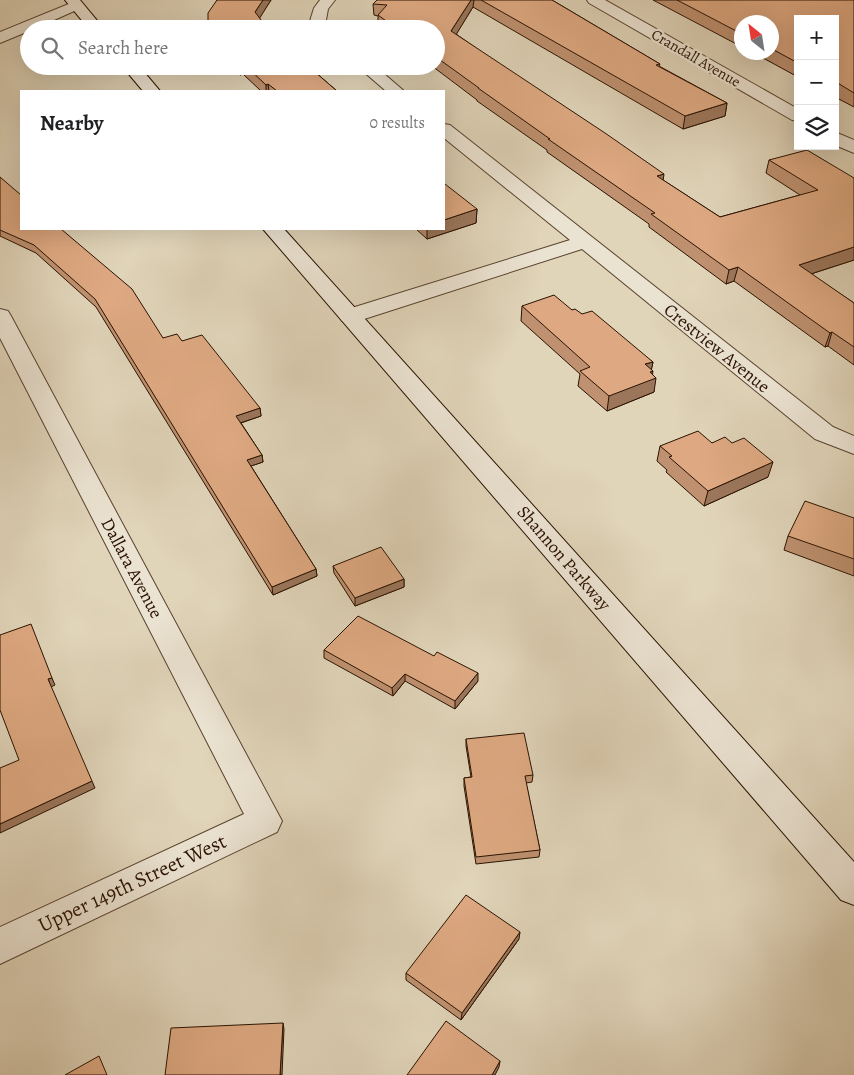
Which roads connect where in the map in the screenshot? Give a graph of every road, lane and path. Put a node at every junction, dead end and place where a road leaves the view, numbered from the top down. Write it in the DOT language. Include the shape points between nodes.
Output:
graph roads {
  1 [pos="328,0"];
  2 [pos="594,0"];
  3 [pos="78,2"];
  4 [pos="39,20"];
  5 [pos="91,20"];
  6 [pos="318,20"];
  7 [pos="20,29"];
  8 [pos="0,38"];
  9 [pos="138,75"];
  10 [pos="376,75"];
  11 [pos="151,90"];
  12 [pos="395,90"];
  13 [pos="794,114"];
  14 [pos="445,130"];
  15 [pos="839,139"];
  16 [pos="854,148"];
  17 [pos="274,230"];
  18 [pos="584,242"];
  19 [pos="0,316"];
  20 [pos="350,316"];
  21 [pos="854,446"];
  22 [pos="265,821"];
  23 [pos="854,888"];
  24 [pos="0,946"];
  1 -- 6 [label="street" via="320,8"];
  2 -- 13 [label="street, Crandall Avenue"];
  3 -- 4 [label="street"];
  3 -- 5 [label="street"];
  7 -- 8 [label="street"];
  9 -- 11 [label="street"];
  10 -- 12 [label="street"];
  14 -- 18 [label="street, Crestview Avenue"];
  15 -- 16 [label="street"];
  17 -- 20 [label="street, Shannon Parkway"];
  18 -- 20 [label="street"];
  18 -- 21 [label="street, Crestview Avenue" via="824,433"];
  19 -- 22 [label="street, Dallara Avenue"];
  20 -- 23 [label="street, Shannon Parkway"];
  22 -- 24 [label="street, Upper 149th Street West"];
}
